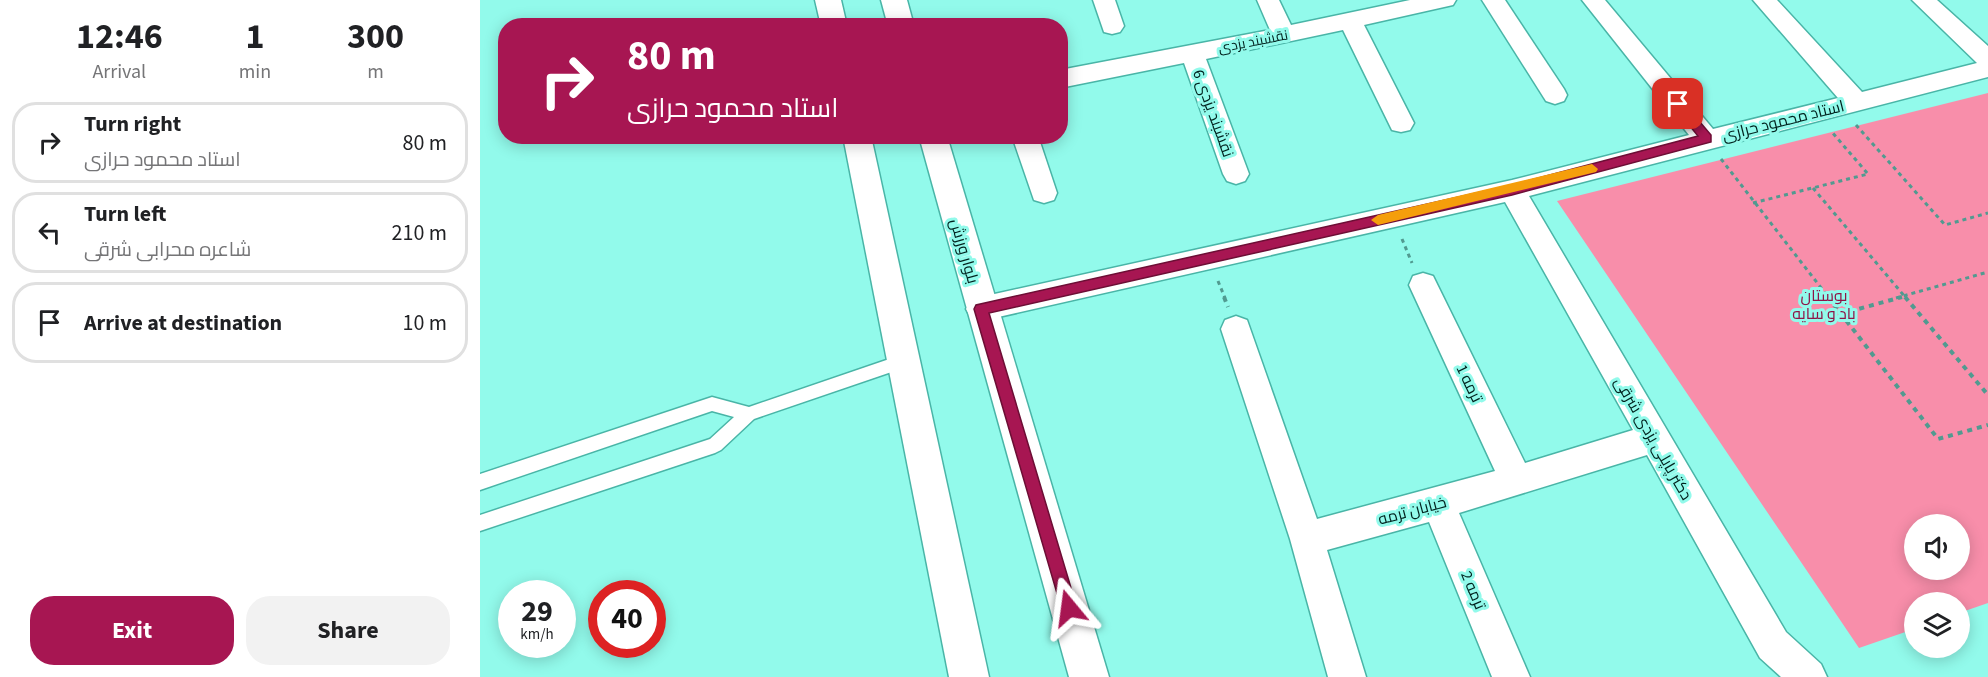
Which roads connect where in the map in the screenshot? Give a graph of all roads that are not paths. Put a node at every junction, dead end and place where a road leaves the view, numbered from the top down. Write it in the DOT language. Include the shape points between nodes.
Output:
graph roads {
  1 [pos="828,0"];
  2 [pos="894,0"];
  3 [pos="1104,0"];
  4 [pos="1268,0"];
  5 [pos="1445,0"];
  6 [pos="1493,0"];
  7 [pos="1593,0"];
  8 [pos="1764,0"];
  9 [pos="1923,0"];
  10 [pos="832,18"];
  11 [pos="899,18"];
  12 [pos="1350,21"];
  13 [pos="1112,26"];
  14 [pos="1284,35"];
  15 [pos="1192,53"];
  16 [pos="1988,60"];
  17 [pos="1988,69"];
  18 [pos="1068,77"];
  19 [pos="1555,95"];
  20 [pos="1852,114"];
  21 [pos="1401,123"];
  22 [pos="1706,138"];
  23 [pos="859,144"];
  24 [pos="935,144"];
  25 [pos="1028,144"];
  26 [pos="1236,174"];
  27 [pos="1512,190"];
  28 [pos="1044,193"];
  29 [pos="1423,285"];
  30 [pos="981,309"];
  31 [pos="1236,329"];
  32 [pos="904,361"];
  33 [pos="749,414"];
  34 [pos="1654,438"];
  35 [pos="1517,481"];
  36 [pos="480,482"];
  37 [pos="1438,503"];
  38 [pos="480,523"];
  39 [pos="1307,539"];
  40 [pos="969,677"];
  41 [pos="1089,677"];
  42 [pos="1347,677"];
  43 [pos="1511,677"];
  44 [pos="1808,677"];
  1 -- 10 [label="street"];
  2 -- 11 [label="street"];
  3 -- 13 [label="street"];
  4 -- 14 [label="street"];
  5 -- 12 [label="street, نقشبند یزدی"];
  6 -- 19 [label="street"];
  7 -- 22 [label="street"];
  8 -- 20 [label="street"];
  9 -- 16 [label="street"];
  12 -- 14 [label="street, نقشبند یزدی"];
  12 -- 21 [label="street"];
  14 -- 15 [label="street, نقشبند یزدی"];
  15 -- 18 [label="street, نقشبند یزدی"];
  15 -- 26 [label="street, نقشبند یزدی 6"];
  17 -- 20 [label="street, استاد محمود حرازی"];
  20 -- 22 [label="street, استاد محمود حرازی"];
  22 -- 27 [label="street, استاد محمود حرازی"];
  23 -- 32 [label="street"];
  24 -- 30 [label="street, بلوار ورزش"];
  25 -- 28 [label="street"];
  27 -- 30 [label="street, استاد محمود حرازی"];
  27 -- 34 [label="street, دکتر پاپلی یزدی شرقی"];
  29 -- 35 [label="street, ترمه 1"];
  30 -- 41 [label="street, بلوار ورزش"];
  31 -- 39 [label="street"];
  32 -- 33 [label="lane"];
  32 -- 40 [label="street"];
  33 -- 36 [label="lane" via="712,404"];
  33 -- 38 [label="lane" via="715,445"];
  34 -- 35 [label="street, خیابان ترمه"];
  34 -- 44 [label="street, دکتر پاپلی یزدی شرقی" via="1773,645"];
  35 -- 37 [label="street, خیابان ترمه"];
  37 -- 39 [label="street, خیابان ترمه"];
  37 -- 43 [label="street, ترمه 2"];
  39 -- 42 [label="street"];
}
